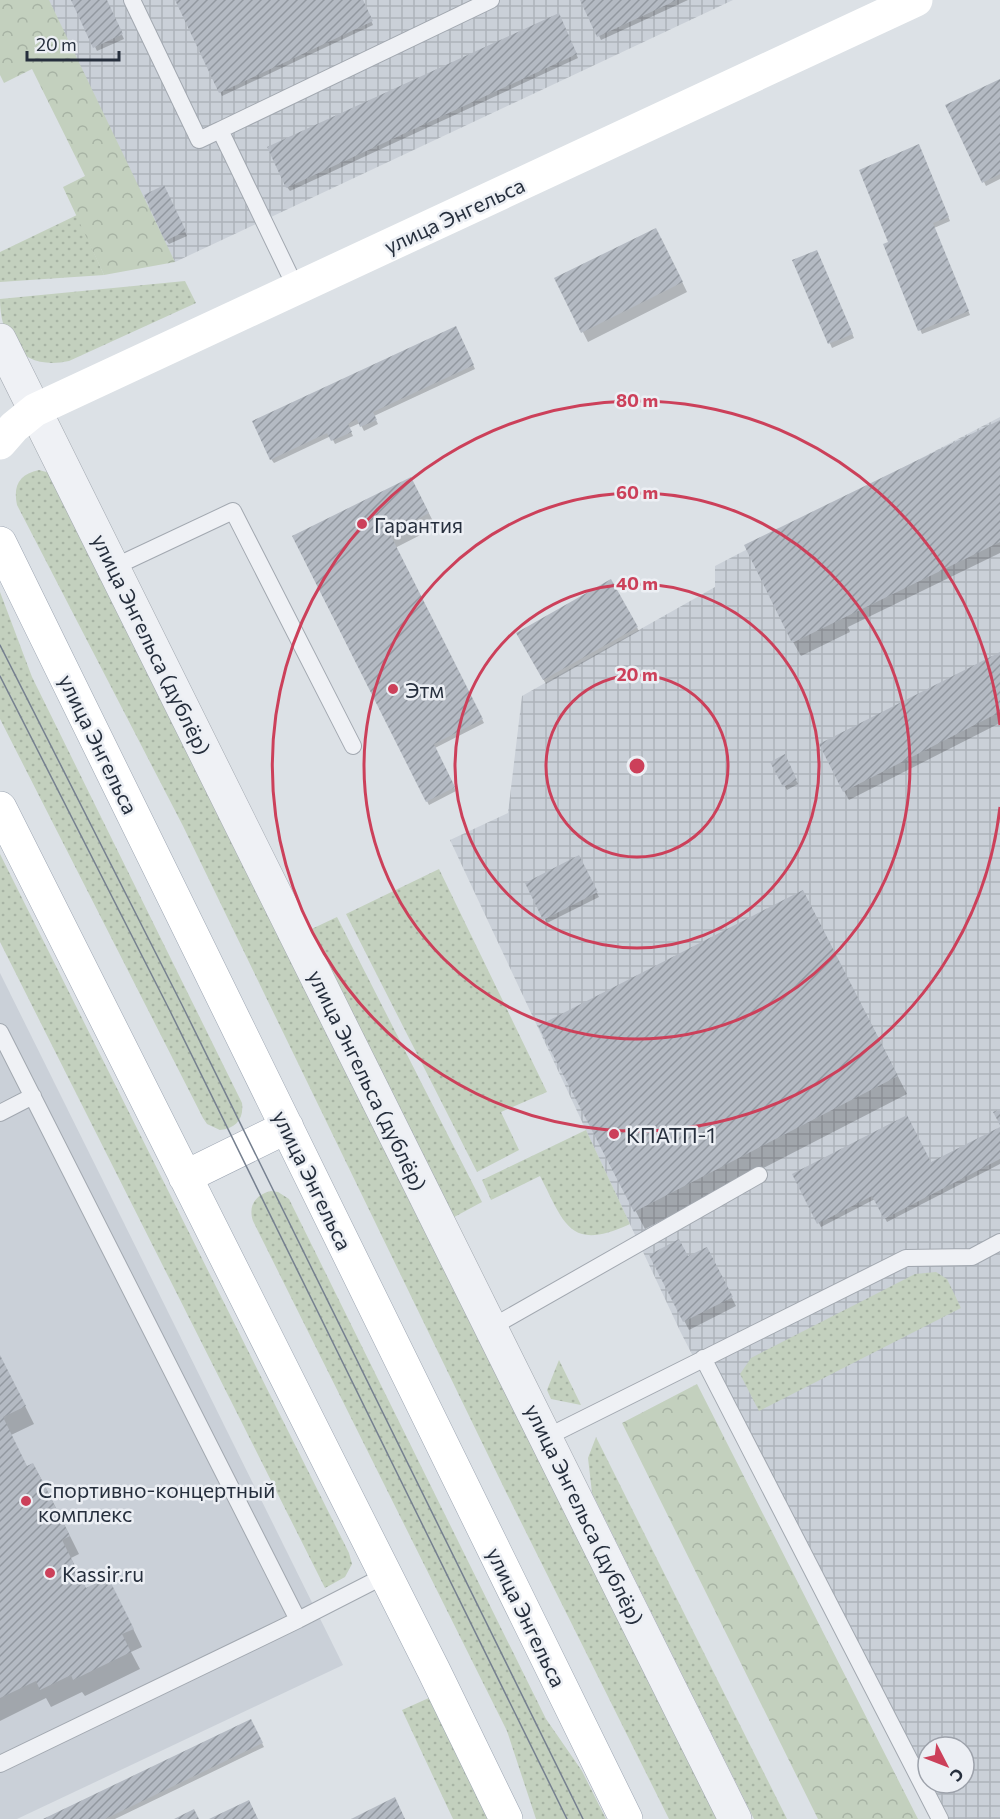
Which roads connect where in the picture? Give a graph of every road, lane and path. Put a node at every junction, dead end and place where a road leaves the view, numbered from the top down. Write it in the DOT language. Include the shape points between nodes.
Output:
graph roads {
  1 [pos="132,0"];
  2 [pos="491,0"];
  3 [pos="916,0"];
  4 [pos="220,130"];
  5 [pos="296,288"];
  6 [pos="0,340"];
  7 [pos="35,410"];
  8 [pos="0,443"];
  9 [pos="0,543"];
  10 [pos="114,567"];
  11 [pos="353,746"];
  12 [pos="0,808"];
  13 [pos="0,1032"];
  14 [pos="33,1096"];
  15 [pos="0,1113"];
  16 [pos="287,1127"];
  17 [pos="759,1175"];
  18 [pos="185,1177"];
  19 [pos="1000,1242"];
  20 [pos="492,1327"];
  21 [pos="703,1358"];
  22 [pos="547,1437"];
  23 [pos="386,1575"];
  24 [pos="298,1620"];
  25 [pos="0,1764"];
  26 [pos="506,1819"];
  27 [pos="626,1819"];
  28 [pos="735,1819"];
  29 [pos="940,1819"];
  1 -- 4 [label="lane" via="199,140"];
  2 -- 4 [label="lane"];
  3 -- 5 [label="main road, улица Энгельса"];
  4 -- 5 [label="lane"];
  5 -- 7 [label="main road, улица Энгельса"];
  6 -- 7 [label="street, улица Энгельса (дублёр)"];
  7 -- 8 [label="main road, улица Энгельса"];
  7 -- 10 [label="street, улица Энгельса (дублёр)"];
  9 -- 16 [label="main road, улица Энгельса"];
  10 -- 11 [label="lane" via="233,512"];
  10 -- 20 [label="street, улица Энгельса (дублёр)"];
  12 -- 18 [label="main road"];
  13 -- 14 [label="lane"];
  14 -- 15 [label="lane"];
  14 -- 24 [label="lane"];
  16 -- 18 [label="main road"];
  16 -- 27 [label="main road, улица Энгельса"];
  17 -- 20 [label="lane"];
  18 -- 23 [label="main road"];
  19 -- 21 [label="lane" via="972,1257 906,1258"];
  20 -- 22 [label="street, улица Энгельса (дублёр)"];
  21 -- 22 [label="lane"];
  21 -- 29 [label="lane"];
  22 -- 28 [label="street, улица Энгельса (дублёр)"];
  23 -- 24 [label="lane"];
  23 -- 26 [label="main road"];
  24 -- 25 [label="lane"];
}
